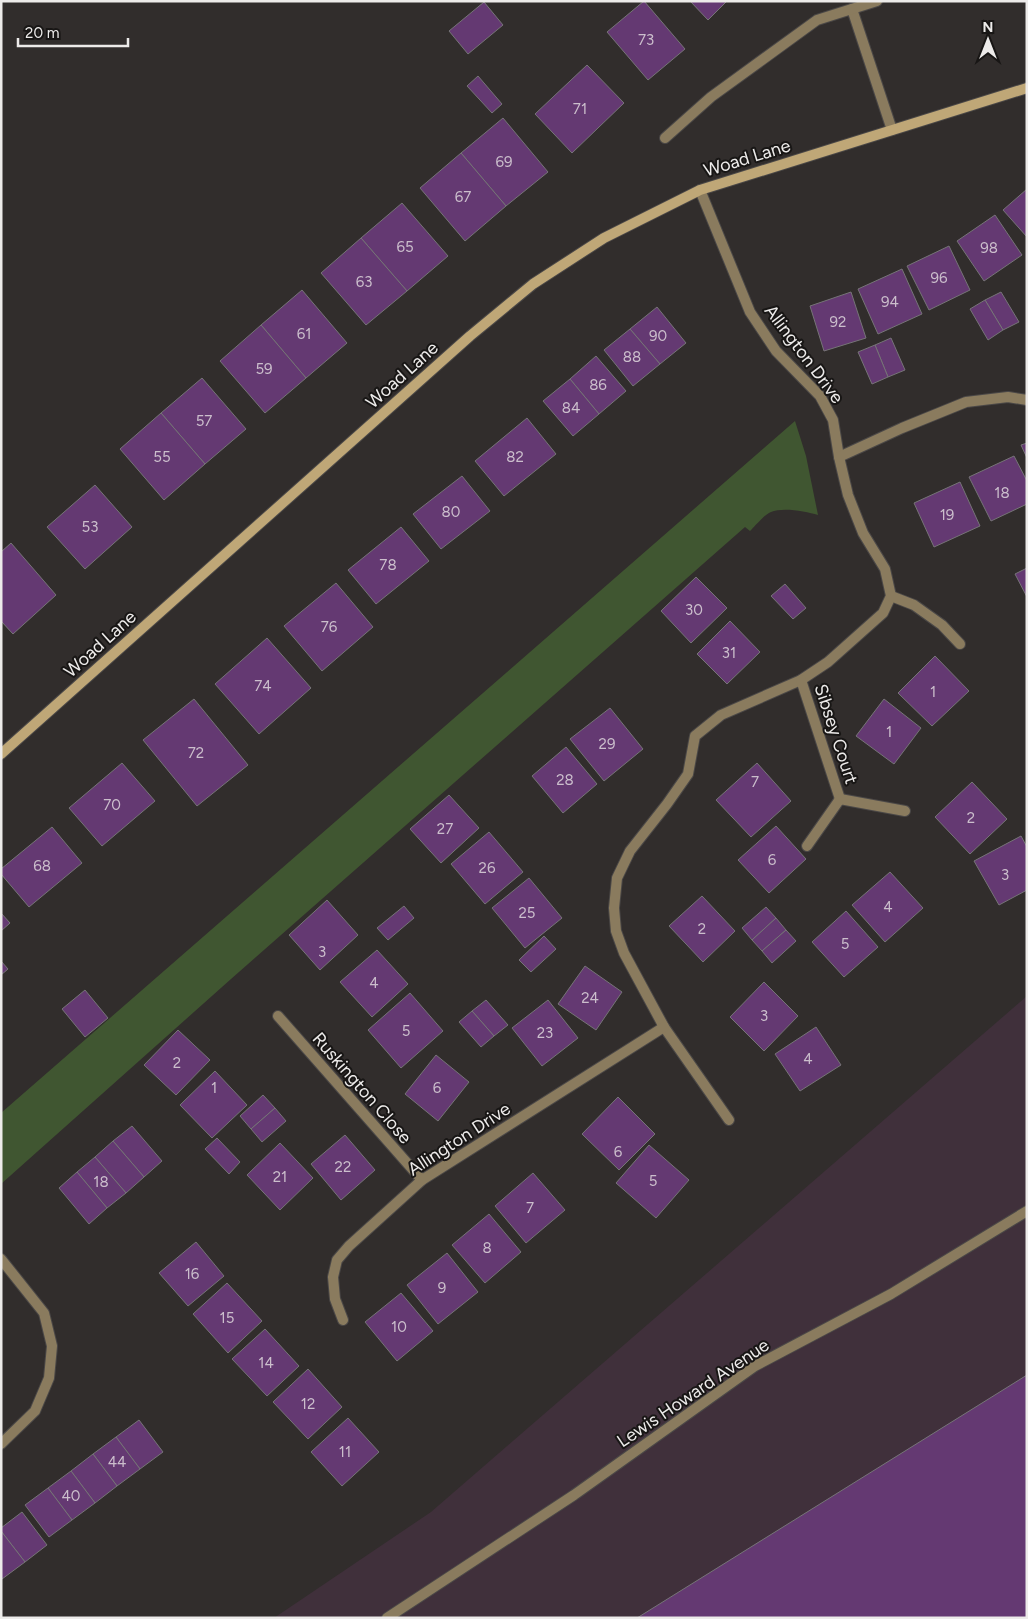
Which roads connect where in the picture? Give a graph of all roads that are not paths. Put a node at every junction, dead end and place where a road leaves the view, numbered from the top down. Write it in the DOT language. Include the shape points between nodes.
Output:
graph roads {
  1 [pos="877,1"];
  2 [pos="852,9"];
  3 [pos="1027,88"];
  4 [pos="892,130"];
  5 [pos="665,138"];
  6 [pos="700,190"];
  7 [pos="1027,400"];
  8 [pos="839,457"];
  9 [pos="891,596"];
  10 [pos="960,644"];
  11 [pos="801,680"];
  12 [pos="1,754"];
  13 [pos="840,799"];
  14 [pos="905,811"];
  15 [pos="807,846"];
  16 [pos="278,1016"];
  17 [pos="664,1027"];
  18 [pos="729,1120"];
  19 [pos="422,1180"];
  20 [pos="1027,1211"];
  21 [pos="1,1259"];
  22 [pos="344,1320"];
  23 [pos="1,1444"];
  24 [pos="387,1618"];
  1 -- 2 [label="street"];
  2 -- 4 [label="street"];
  2 -- 5 [label="street" via="818,20 711,97"];
  3 -- 4 [label="street, Woad Lane"];
  4 -- 6 [label="street, Woad Lane"];
  6 -- 8 [label="street, Allington Drive" via="750,312 776,351 820,396 833,420"];
  6 -- 12 [label="street, Woad Lane" via="604,238 533,284 462,342"];
  7 -- 8 [label="street" via="1008,397 966,402"];
  8 -- 9 [label="street, Allington Drive" via="848,495 863,533 885,569"];
  9 -- 10 [label="street" via="914,605 942,625"];
  9 -- 11 [label="street" via="883,613 828,662"];
  11 -- 13 [label="street, Sibsey Court"];
  11 -- 17 [label="street" via="721,715 695,736 688,774 630,851 617,878 616,931 624,953"];
  13 -- 14 [label="street, Sibsey Court"];
  13 -- 15 [label="street, Sibsey Court"];
  16 -- 19 [label="street, Ruskington Close"];
  17 -- 18 [label="street"];
  17 -- 19 [label="street, Allington Drive"];
  19 -- 22 [label="street, Allington Drive" via="337,1260 333,1277 335,1299"];
  20 -- 24 [label="street, Lewis Howard Avenue" via="891,1294 755,1366 574,1495"];
  21 -- 23 [label="street" via="44,1313 52,1346 49,1378 35,1411"];
}
